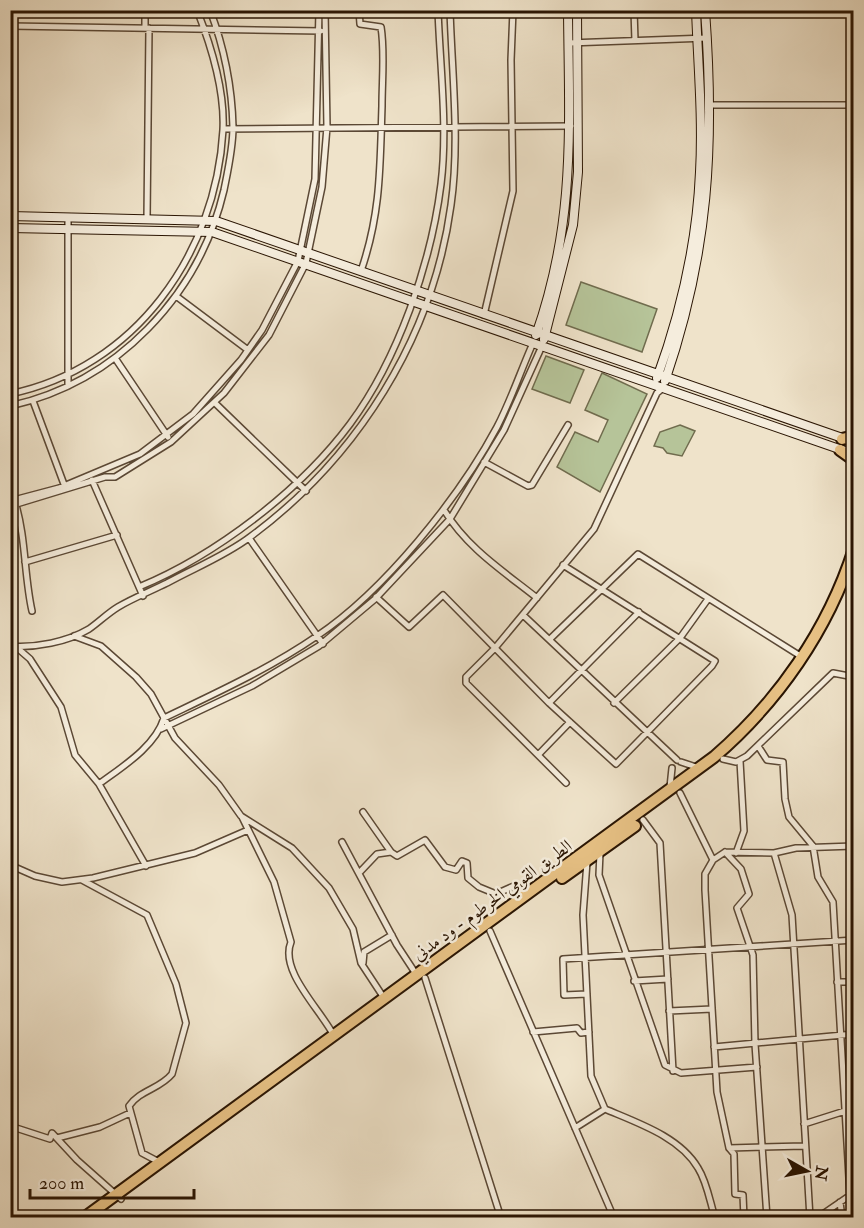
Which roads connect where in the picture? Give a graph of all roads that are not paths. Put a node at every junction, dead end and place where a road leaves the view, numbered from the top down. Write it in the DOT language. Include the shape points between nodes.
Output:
graph roads {
  1 [pos="145,10"];
  2 [pos="197,10"];
  3 [pos="210,10"];
  4 [pos="319,10"];
  5 [pos="325,10"];
  6 [pos="359,10"];
  7 [pos="438,10"];
  8 [pos="450,10"];
  9 [pos="513,10"];
  10 [pos="568,10"];
  11 [pos="577,10"];
  12 [pos="634,10"];
  13 [pos="696,10"];
  14 [pos="705,10"];
  15 [pos="10,26"];
  16 [pos="147,28"];
  17 [pos="204,28"];
  18 [pos="217,29"];
  19 [pos="323,31"];
  20 [pos="707,38"];
  21 [pos="697,39"];
  22 [pos="635,41"];
  23 [pos="569,43"];
  24 [pos="578,43"];
  25 [pos="854,105"];
  26 [pos="704,106"];
  27 [pos="512,126"];
  28 [pos="574,126"];
  29 [pos="233,127"];
  30 [pos="318,127"];
  31 [pos="327,127"];
  32 [pos="381,127"];
  33 [pos="454,127"];
  34 [pos="442,128"];
  35 [pos="223,129"];
  36 [pos="10,216"];
  37 [pos="68,217"];
  38 [pos="147,218"];
  39 [pos="205,219"];
  40 [pos="216,221"];
  41 [pos="10,228"];
  42 [pos="67,229"];
  43 [pos="202,231"];
  44 [pos="212,232"];
  45 [pos="305,251"];
  46 [pos="302,262"];
  47 [pos="361,271"];
  48 [pos="417,291"];
  49 [pos="429,295"];
  50 [pos="176,296"];
  51 [pos="413,302"];
  52 [pos="425,306"];
  53 [pos="484,315"];
  54 [pos="537,333"];
  55 [pos="545,336"];
  56 [pos="533,343"];
  57 [pos="542,346"];
  58 [pos="249,350"];
  59 [pos="115,358"];
  60 [pos="619,362"];
  61 [pos="615,372"];
  62 [pos="68,376"];
  63 [pos="662,377"];
  64 [pos="68,386"];
  65 [pos="658,389"];
  66 [pos="10,394"];
  67 [pos="33,401"];
  68 [pos="215,403"];
  69 [pos="10,406"];
  70 [pos="568,425"];
  71 [pos="167,435"];
  72 [pos="171,442"];
  73 [pos="847,442"];
  74 [pos="854,454"];
  75 [pos="477,459"];
  76 [pos="854,460"];
  77 [pos="484,463"];
  78 [pos="91,479"];
  79 [pos="297,481"];
  80 [pos="65,489"];
  81 [pos="306,491"];
  82 [pos="13,503"];
  83 [pos="444,510"];
  84 [pos="450,519"];
  85 [pos="117,535"];
  86 [pos="249,538"];
  87 [pos="854,549"];
  88 [pos="25,562"];
  89 [pos="563,565"];
  90 [pos="854,572"];
  91 [pos="140,587"];
  92 [pos="603,590"];
  93 [pos="143,596"];
  94 [pos="376,597"];
  95 [pos="537,598"];
  96 [pos="708,599"];
  97 [pos="32,611"];
  98 [pos="639,612"];
  99 [pos="523,615"];
  100 [pos="74,636"];
  101 [pos="318,636"];
  102 [pos="680,638"];
  103 [pos="550,639"];
  104 [pos="323,644"];
  105 [pos="13,646"];
  106 [pos="495,648"];
  107 [pos="802,657"];
  108 [pos="581,669"];
  109 [pos="249,677"];
  110 [pos="854,677"];
  111 [pos="252,686"];
  112 [pos="549,703"];
  113 [pos="614,703"];
  114 [pos="164,718"];
  115 [pos="570,722"];
  116 [pos="169,726"];
  117 [pos="160,729"];
  118 [pos="647,734"];
  119 [pos="758,746"];
  120 [pos="539,754"];
  121 [pos="723,759"];
  122 [pos="740,761"];
  123 [pos="675,762"];
  124 [pos="700,769"];
  125 [pos="566,783"];
  126 [pos="99,784"];
  127 [pos="675,792"];
  128 [pos="363,812"];
  129 [pos="241,816"];
  130 [pos="643,820"];
  131 [pos="248,830"];
  132 [pos="342,842"];
  133 [pos="10,843"];
  134 [pos="813,846"];
  135 [pos="854,846"];
  136 [pos="600,851"];
  137 [pos="391,852"];
  138 [pos="725,852"];
  139 [pos="736,853"];
  140 [pos="774,853"];
  141 [pos="713,860"];
  142 [pos="587,861"];
  143 [pos="12,865"];
  144 [pos="146,866"];
  145 [pos="359,873"];
  146 [pos="82,880"];
  147 [pos="526,896"];
  148 [pos="490,931"];
  149 [pos="392,935"];
  150 [pos="854,940"];
  151 [pos="836,942"];
  152 [pos="794,945"];
  153 [pos="751,948"];
  154 [pos="708,949"];
  155 [pos="666,952"];
  156 [pos="626,955"];
  157 [pos="585,958"];
  158 [pos="363,965"];
  159 [pos="421,977"];
  160 [pos="668,979"];
  161 [pos="634,981"];
  162 [pos="837,982"];
  163 [pos="854,982"];
  164 [pos="587,994"];
  165 [pos="385,999"];
  166 [pos="712,1009"];
  167 [pos="669,1011"];
  168 [pos="533,1032"];
  169 [pos="589,1032"];
  170 [pos="854,1034"];
  171 [pos="839,1035"];
  172 [pos="334,1036"];
  173 [pos="798,1040"];
  174 [pos="756,1044"];
  175 [pos="714,1047"];
  176 [pos="758,1067"];
  177 [pos="673,1071"];
  178 [pos="715,1071"];
  179 [pos="854,1100"];
  180 [pos="605,1109"];
  181 [pos="845,1111"];
  182 [pos="130,1113"];
  183 [pos="804,1124"];
  184 [pos="10,1126"];
  185 [pos="575,1128"];
  186 [pos="57,1138"];
  187 [pos="804,1146"];
  188 [pos="729,1148"];
  189 [pos="762,1148"];
  190 [pos="159,1162"];
  191 [pos="852,1194"];
  192 [pos="119,1196"];
  193 [pos="840,1202"];
  194 [pos="84,1218"];
  195 [pos="96,1218"];
  196 [pos="501,1218"];
  197 [pos="614,1218"];
  198 [pos="715,1218"];
  199 [pos="744,1218"];
  200 [pos="767,1218"];
  201 [pos="810,1218"];
  202 [pos="817,1218"];
  203 [pos="842,1218"];
  1 -- 16 [label="street"];
  2 -- 17 [label="street"];
  3 -- 18 [label="street"];
  4 -- 19 [label="street"];
  5 -- 19 [label="street"];
  6 -- 32 [label="street" via="360,24 381,27"];
  7 -- 34 [label="street"];
  8 -- 33 [label="street"];
  9 -- 27 [label="street"];
  10 -- 23 [label="street"];
  11 -- 24 [label="street"];
  12 -- 22 [label="street"];
  13 -- 21 [label="street"];
  14 -- 20 [label="street"];
  15 -- 16 [label="street"];
  16 -- 17 [label="street"];
  16 -- 38 [label="street"];
  17 -- 18 [label="street"];
  17 -- 35 [label="street" via="218,76"];
  18 -- 19 [label="street"];
  18 -- 29 [label="street"];
  19 -- 30 [label="street"];
  19 -- 31 [label="street"];
  20 -- 21 [label="street"];
  20 -- 26 [label="street"];
  21 -- 22 [label="street"];
  21 -- 26 [label="street"];
  22 -- 24 [label="street"];
  23 -- 24 [label="street"];
  23 -- 28 [label="street"];
  24 -- 28 [label="street"];
  25 -- 26 [label="street"];
  26 -- 63 [label="street" via="689,265"];
  27 -- 28 [label="street"];
  27 -- 33 [label="street"];
  27 -- 53 [label="street" via="513,191"];
  28 -- 54 [label="street" via="564,230"];
  28 -- 55 [label="street" via="577,187 571,239"];
  29 -- 30 [label="street"];
  29 -- 35 [label="street"];
  29 -- 40 [label="street"];
  30 -- 31 [label="street"];
  30 -- 45 [label="street"];
  31 -- 32 [label="street"];
  31 -- 45 [label="street" via="322,187"];
  32 -- 34 [label="street"];
  32 -- 47 [label="street" via="377,210"];
  33 -- 34 [label="street"];
  33 -- 49 [label="street" via="452,204"];
  34 -- 48 [label="street" via="436,220"];
  35 -- 39 [label="street"];
  36 -- 37 [label="street"];
  37 -- 38 [label="street"];
  37 -- 42 [label="street"];
  38 -- 39 [label="street"];
  39 -- 40 [label="street"];
  39 -- 43 [label="street"];
  40 -- 44 [label="street"];
  40 -- 45 [label="street"];
  41 -- 42 [label="street"];
  42 -- 43 [label="street"];
  42 -- 62 [label="street"];
  43 -- 44 [label="street"];
  43 -- 62 [label="street" via="184,267 156,306 98,360"];
  44 -- 46 [label="street"];
  44 -- 50 [label="street"];
  45 -- 46 [label="street"];
  45 -- 47 [label="street"];
  46 -- 51 [label="street"];
  46 -- 58 [label="street"];
  46 -- 68 [label="street" via="268,335"];
  47 -- 48 [label="street"];
  48 -- 49 [label="street"];
  48 -- 51 [label="street"];
  49 -- 52 [label="street"];
  49 -- 53 [label="street"];
  50 -- 58 [label="street"];
  50 -- 59 [label="street" via="137,341"];
  51 -- 52 [label="street"];
  51 -- 79 [label="street" via="385,364 350,424"];
  52 -- 56 [label="street"];
  52 -- 81 [label="street" via="400,364 375,408 346,448"];
  53 -- 54 [label="street"];
  54 -- 55 [label="street"];
  54 -- 56 [label="street"];
  55 -- 57 [label="street"];
  55 -- 60 [label="street"];
  56 -- 57 [label="street"];
  56 -- 75 [label="street" via="498,426"];
  57 -- 61 [label="street"];
  57 -- 77 [label="street" via="504,430"];
  58 -- 71 [label="street" via="193,414"];
  59 -- 64 [label="street"];
  59 -- 71 [label="street"];
  60 -- 61 [label="street"];
  60 -- 63 [label="street"];
  61 -- 65 [label="street"];
  62 -- 64 [label="street"];
  62 -- 66 [label="street"];
  63 -- 65 [label="street"];
  63 -- 73 [label="street"];
  64 -- 67 [label="street"];
  65 -- 73 [label="street"];
  65 -- 89 [label="street" via="594,529"];
  67 -- 69 [label="street"];
  67 -- 80 [label="street"];
  68 -- 72 [label="street"];
  68 -- 79 [label="street"];
  70 -- 77 [label="street" via="531,485"];
  71 -- 72 [label="street"];
  71 -- 78 [label="street"];
  72 -- 78 [label="street" via="115,477"];
  73 -- 74 [label="street"];
  73 -- 76 [label="highway"];
  75 -- 77 [label="street"];
  75 -- 83 [label="street"];
  77 -- 84 [label="street"];
  78 -- 80 [label="street"];
  78 -- 85 [label="street"];
  79 -- 81 [label="street"];
  79 -- 91 [label="street" via="244,528"];
  80 -- 82 [label="street"];
  81 -- 86 [label="street"];
  82 -- 88 [label="street"];
  83 -- 84 [label="street"];
  83 -- 101 [label="street" via="371,590"];
  84 -- 94 [label="street"];
  84 -- 95 [label="street" via="483,556"];
  85 -- 88 [label="street"];
  85 -- 91 [label="street"];
  86 -- 93 [label="street"];
  86 -- 101 [label="street"];
  87 -- 107 [label="highway, الطريق القومي الخرطوم - ود مدني" via="836,596"];
  88 -- 97 [label="street"];
  89 -- 92 [label="street"];
  89 -- 95 [label="street"];
  90 -- 121 [label="highway, الطريق القومي الخرطوم - ود مدني" via="808,661 762,721"];
  91 -- 93 [label="street"];
  92 -- 96 [label="street" via="638,554"];
  92 -- 98 [label="street"];
  92 -- 103 [label="street"];
  93 -- 100 [label="street" via="118,607"];
  94 -- 104 [label="street"];
  94 -- 106 [label="street" via="408,627 443,594"];
  95 -- 99 [label="street"];
  96 -- 102 [label="street"];
  96 -- 107 [label="street"];
  98 -- 102 [label="street"];
  98 -- 108 [label="street"];
  99 -- 103 [label="street"];
  99 -- 106 [label="street"];
  100 -- 105 [label="street" via="48,644"];
  100 -- 114 [label="street" via="100,646 136,677"];
  101 -- 104 [label="street"];
  101 -- 109 [label="street"];
  102 -- 113 [label="street"];
  102 -- 118 [label="street" via="715,661"];
  103 -- 108 [label="street"];
  104 -- 111 [label="street"];
  105 -- 126 [label="street" via="30,659 61,708 75,755"];
  106 -- 112 [label="street"];
  106 -- 120 [label="street" via="466,677 466,683"];
  107 -- 124 [label="highway, الطريق القومي الخرطوم - ود مدني" via="756,717"];
  108 -- 112 [label="street"];
  108 -- 113 [label="street"];
  109 -- 111 [label="street"];
  109 -- 114 [label="street"];
  110 -- 119 [label="street" via="833,673"];
  111 -- 116 [label="street"];
  112 -- 115 [label="street"];
  113 -- 118 [label="street"];
  114 -- 116 [label="street"];
  114 -- 117 [label="street"];
  115 -- 118 [label="street" via="615,764"];
  115 -- 120 [label="street"];
  116 -- 117 [label="street"];
  116 -- 129 [label="street"];
  117 -- 126 [label="street"];
  118 -- 123 [label="street"];
  119 -- 122 [label="street"];
  119 -- 134 [label="street" via="767,760 783,762 789,817"];
  120 -- 125 [label="street"];
  121 -- 122 [label="street"];
  121 -- 127 [label="highway, الطريق القومي الخرطوم - ود مدني"];
  122 -- 139 [label="street" via="744,831"];
  123 -- 124 [label="street"];
  123 -- 127 [label="street"];
  124 -- 127 [label="highway, الطريق القومي الخرطوم - ود مدني"];
  126 -- 144 [label="street"];
  127 -- 130 [label="highway, الطريق القومي الخرطوم - ود مدني"];
  127 -- 141 [label="street"];
  127 -- 147 [label="highway, الطريق القومي الخرطوم - ود مدني"];
  128 -- 137 [label="street"];
  129 -- 131 [label="street"];
  129 -- 158 [label="street" via="292,848 329,888 355,935"];
  130 -- 136 [label="highway, الطريق القومي الخرطوم - ود مدني"];
  130 -- 155 [label="street" via="660,843"];
  131 -- 144 [label="street" via="195,854"];
  131 -- 172 [label="street" via="274,882 291,942 287,951 289,965"];
  132 -- 145 [label="street"];
  133 -- 143 [label="street"];
  134 -- 135 [label="street"];
  134 -- 140 [label="street"];
  134 -- 151 [label="street" via="818,877 833,902"];
  136 -- 142 [label="highway, الطريق القومي الخرطوم - ود مدني"];
  136 -- 156 [label="street" via="598,874"];
  137 -- 145 [label="street" via="377,854"];
  137 -- 147 [label="street" via="400,855 426,840 445,867 456,870 462,861 467,863 468,878 479,887 496,894 516,885"];
  138 -- 139 [label="street"];
  138 -- 141 [label="street"];
  138 -- 153 [label="street" via="741,869 749,894 737,908"];
  139 -- 140 [label="street"];
  140 -- 152 [label="street" via="790,905"];
  141 -- 154 [label="street" via="705,874"];
  142 -- 148 [label="highway, الطريق القومي الخرطوم - ود مدني"];
  142 -- 157 [label="street"];
  143 -- 146 [label="street" via="35,876 62,882"];
  144 -- 146 [label="street"];
  145 -- 149 [label="street"];
  146 -- 182 [label="street" via="147,915 176,984 186,1023 172,1074 167,1081 133,1100"];
  147 -- 159 [label="highway, الطريق القومي الخرطوم - ود مدني"];
  148 -- 159 [label="highway, الطريق القومي الخرطوم - ود مدني"];
  148 -- 168 [label="street"];
  149 -- 158 [label="street" via="364,952"];
  149 -- 159 [label="street"];
  150 -- 151 [label="street"];
  151 -- 152 [label="street"];
  151 -- 162 [label="street"];
  152 -- 153 [label="street"];
  152 -- 173 [label="street"];
  153 -- 154 [label="street"];
  153 -- 174 [label="street"];
  154 -- 155 [label="street"];
  154 -- 166 [label="street"];
  155 -- 156 [label="street"];
  155 -- 160 [label="street"];
  156 -- 157 [label="street"];
  156 -- 161 [label="street"];
  157 -- 164 [label="street"];
  157 -- 164 [label="street" via="562,959 564,995"];
  158 -- 165 [label="street"];
  159 -- 165 [label="highway, الطريق القومي الخرطوم - ود مدني"];
  159 -- 192 [label="highway, الطريق القومي الخرطوم - ود مدني"];
  159 -- 196 [label="street"];
  160 -- 161 [label="street"];
  160 -- 167 [label="street"];
  161 -- 177 [label="street" via="665,1065"];
  162 -- 163 [label="street"];
  162 -- 171 [label="street"];
  164 -- 169 [label="street"];
  165 -- 172 [label="highway, الطريق القومي الخرطوم - ود مدني"];
  166 -- 167 [label="street"];
  166 -- 175 [label="street"];
  167 -- 177 [label="street"];
  168 -- 169 [label="street" via="577,1028"];
  168 -- 185 [label="street"];
  169 -- 180 [label="street" via="591,1076"];
  170 -- 171 [label="street"];
  171 -- 173 [label="street"];
  171 -- 181 [label="street"];
  172 -- 190 [label="highway, الطريق القومي الخرطوم - ود مدني"];
  173 -- 174 [label="street"];
  173 -- 183 [label="street"];
  174 -- 175 [label="street"];
  174 -- 176 [label="street"];
  175 -- 178 [label="street"];
  176 -- 178 [label="street"];
  176 -- 189 [label="street"];
  177 -- 178 [label="street"];
  178 -- 188 [label="street"];
  179 -- 181 [label="street" via="847,1102"];
  180 -- 185 [label="street"];
  180 -- 198 [label="street" via="658,1133 687,1152 700,1170"];
  181 -- 183 [label="street"];
  181 -- 191 [label="street"];
  182 -- 186 [label="street" via="100,1127"];
  182 -- 190 [label="street" via="142,1153"];
  183 -- 187 [label="street"];
  184 -- 186 [label="street" via="50,1139 52,1133"];
  185 -- 197 [label="street"];
  186 -- 192 [label="street"];
  187 -- 189 [label="street"];
  187 -- 201 [label="street"];
  188 -- 189 [label="street"];
  188 -- 199 [label="street" via="734,1154 735,1194 744,1198"];
  189 -- 200 [label="street"];
  190 -- 192 [label="highway, الطريق القومي الخرطوم - ود مدني"];
  191 -- 193 [label="street"];
  192 -- 194 [label="highway, الطريق القومي الخرطوم - ود مدني"];
  192 -- 195 [label="highway, الطريق القومي الخرطوم - ود مدني"];
  193 -- 202 [label="street"];
  193 -- 203 [label="street"];
}
